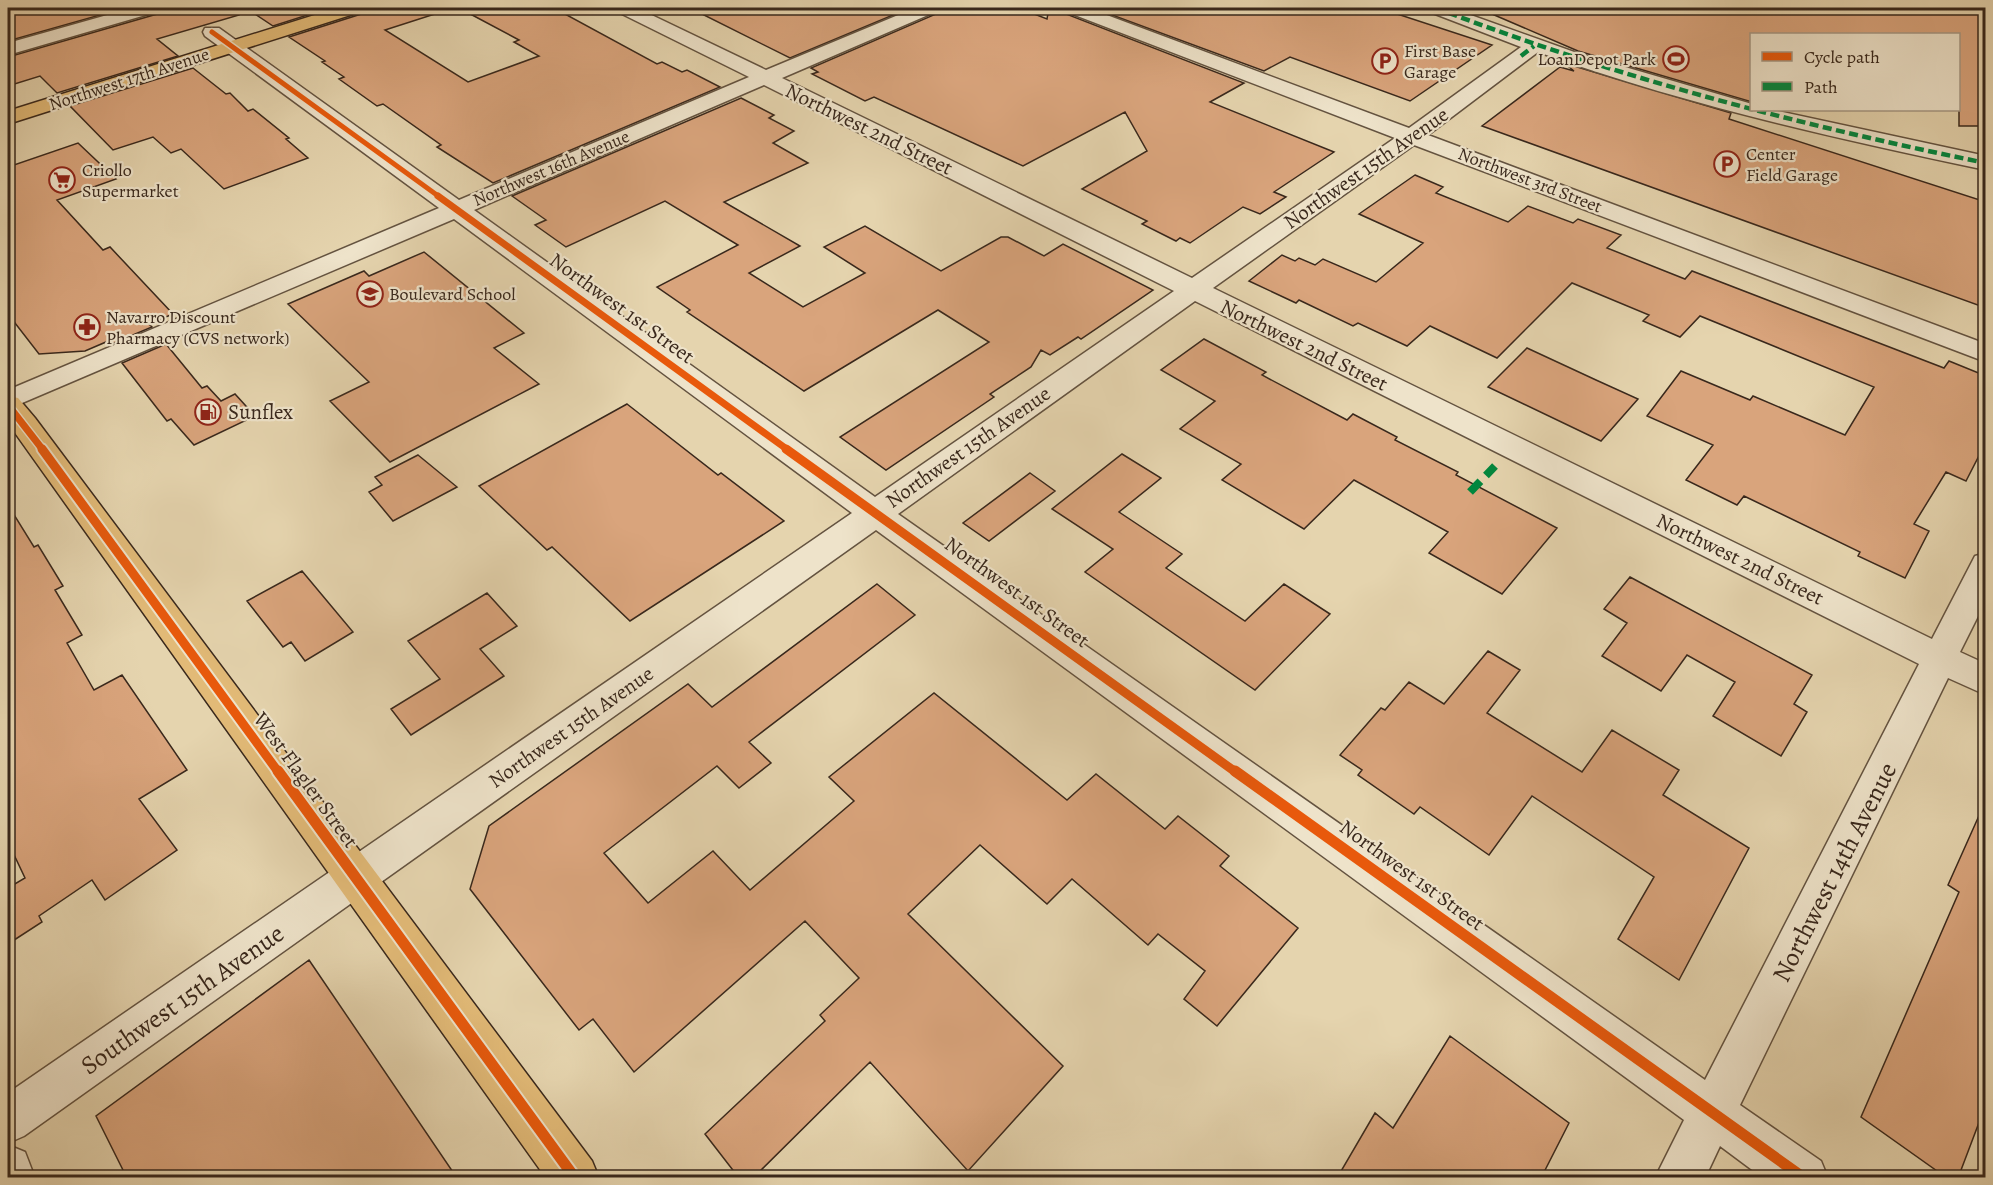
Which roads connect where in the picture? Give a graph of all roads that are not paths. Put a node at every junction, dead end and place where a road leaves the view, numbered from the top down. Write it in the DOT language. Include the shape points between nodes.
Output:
graph roads {
  1 [pos="150,8"];
  2 [pos="354,8"];
  3 [pos="624,8"];
  4 [pos="929,8"];
  5 [pos="1073,8"];
  6 [pos="1436,8"];
  7 [pos="329,11"];
  8 [pos="217,36"];
  9 [pos="8,49"];
  10 [pos="1527,51"];
  11 [pos="765,77"];
  12 [pos="1750,111"];
  13 [pos="1751,111"];
  14 [pos="8,118"];
  15 [pos="1412,135"];
  16 [pos="1986,163"];
  17 [pos="454,209"];
  18 [pos="1193,290"];
  19 [pos="1986,354"];
  20 [pos="8,400"];
  21 [pos="8,405"];
  22 [pos="875,512"];
  23 [pos="1986,564"];
  24 [pos="1939,658"];
  25 [pos="1986,681"];
  26 [pos="355,879"];
  27 [pos="1712,1112"];
  28 [pos="8,1120"];
  29 [pos="8,1169"];
  30 [pos="11,1178"];
  31 [pos="575,1178"];
  32 [pos="1678,1178"];
  33 [pos="1804,1178"];
  1 -- 9 [label="street"];
  2 -- 7 [label="main road, Northwest 17th Avenue"];
  3 -- 11 [label="street, Northwest 2nd Street"];
  4 -- 11 [label="street, Northwest 16th Avenue"];
  5 -- 15 [label="street, Northwest 3rd Street"];
  6 -- 10 [label="street"];
  7 -- 8 [label="main road, Northwest 17th Avenue"];
  8 -- 14 [label="main road, Northwest 17th Avenue"];
  8 -- 17 [label="street, Northwest 1st Street"];
  10 -- 12 [label="street"];
  10 -- 15 [label="street, Northwest 15th Avenue"];
  11 -- 17 [label="street, Northwest 16th Avenue"];
  11 -- 18 [label="street, Northwest 2nd Street"];
  13 -- 16 [label="street"];
  15 -- 18 [label="street, Northwest 15th Avenue"];
  15 -- 19 [label="street, Northwest 3rd Street"];
  17 -- 20 [label="street, Northwest 16th Avenue"];
  17 -- 22 [label="street, Northwest 1st Street"];
  18 -- 22 [label="street, Northwest 15th Avenue"];
  18 -- 24 [label="street, Northwest 2nd Street"];
  21 -- 26 [label="main road, West Flagler Street"];
  22 -- 26 [label="street, Northwest 15th Avenue"];
  22 -- 27 [label="street, Northwest 1st Street"];
  23 -- 24 [label="street, Northwest 14th Avenue"];
  24 -- 25 [label="street, Northwest 2nd Street"];
  24 -- 27 [label="street, Northwest 14th Avenue"];
  26 -- 28 [label="street, Southwest 15th Avenue"];
  26 -- 31 [label="main road, West Flagler Street"];
  27 -- 32 [label="street, Northwest 14th Avenue"];
  27 -- 33 [label="street, Northwest 1st Street"];
  29 -- 30 [label="street"];
}
